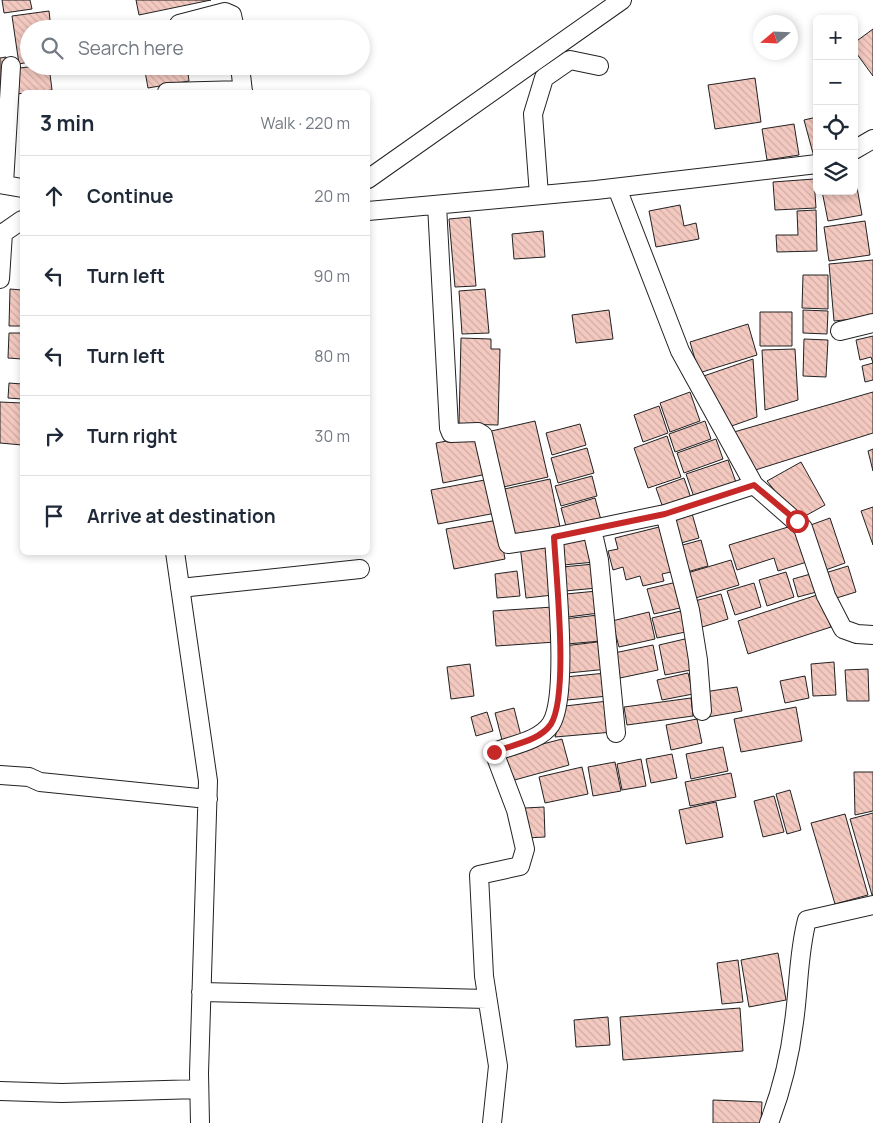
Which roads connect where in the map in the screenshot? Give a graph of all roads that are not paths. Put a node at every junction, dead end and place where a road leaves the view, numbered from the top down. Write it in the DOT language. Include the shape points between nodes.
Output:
graph roads {
  1 [pos="622,0"];
  2 [pos="194,20"];
  3 [pos="233,20"];
  4 [pos="11,66"];
  5 [pos="599,66"];
  6 [pos="241,75"];
  7 [pos="243,90"];
  8 [pos="873,139"];
  9 [pos="858,148"];
  10 [pos="813,164"];
  11 [pos="370,178"];
  12 [pos="2,184"];
  13 [pos="20,188"];
  14 [pos="617,188"];
  15 [pos="540,195"];
  16 [pos="437,205"];
  17 [pos="370,211"];
  18 [pos="20,221"];
  19 [pos="0,279"];
  20 [pos="873,323"];
  21 [pos="840,331"];
  22 [pos="754,485"];
  23 [pos="665,514"];
  24 [pos="592,529"];
  25 [pos="554,537"];
  26 [pos="175,555"];
  27 [pos="360,569"];
  28 [pos="180,588"];
  29 [pos="873,634"];
  30 [pos="702,711"];
  31 [pos="616,733"];
  32 [pos="0,775"];
  33 [pos="208,799"];
  34 [pos="873,905"];
  35 [pos="201,992"];
  36 [pos="487,999"];
  37 [pos="199,1089"];
  38 [pos="0,1091"];
  39 [pos="200,1123"];
  40 [pos="492,1123"];
  41 [pos="769,1123"];
  1 -- 11 [label="street"];
  2 -- 3 [label="street" via="225,12 232,15"];
  4 -- 12 [label="street"];
  5 -- 15 [label="street" via="570,60 544,78 533,114"];
  6 -- 7 [label="street"];
  8 -- 9 [label="street"];
  10 -- 14 [label="street"];
  12 -- 13 [label="street"];
  14 -- 15 [label="street"];
  14 -- 22 [label="street" via="680,351"];
  15 -- 16 [label="street"];
  16 -- 17 [label="street"];
  16 -- 25 [label="street" via="449,428 451,433 478,432 483,435 508,544"];
  18 -- 19 [label="street" via="3,233"];
  20 -- 21 [label="street"];
  22 -- 23 [label="street"];
  22 -- 29 [label="street" via="803,528 826,596 843,629 857,634"];
  23 -- 24 [label="street"];
  23 -- 30 [label="street" via="690,610"];
  24 -- 25 [label="street"];
  24 -- 31 [label="street" via="599,560"];
  25 -- 36 [label="street" via="561,682 552,723 540,735 494,752 516,810 525,849 520,866 479,875"];
  26 -- 28 [label="street"];
  27 -- 28 [label="street"];
  28 -- 33 [label="street"];
  32 -- 33 [label="street"];
  33 -- 35 [label="street"];
  34 -- 41 [label="street" via="807,920 800,946 794,1023"];
  35 -- 36 [label="street"];
  35 -- 37 [label="street"];
  36 -- 40 [label="street" via="498,1066"];
  37 -- 38 [label="street" via="62,1093"];
  37 -- 39 [label="street"];
}
